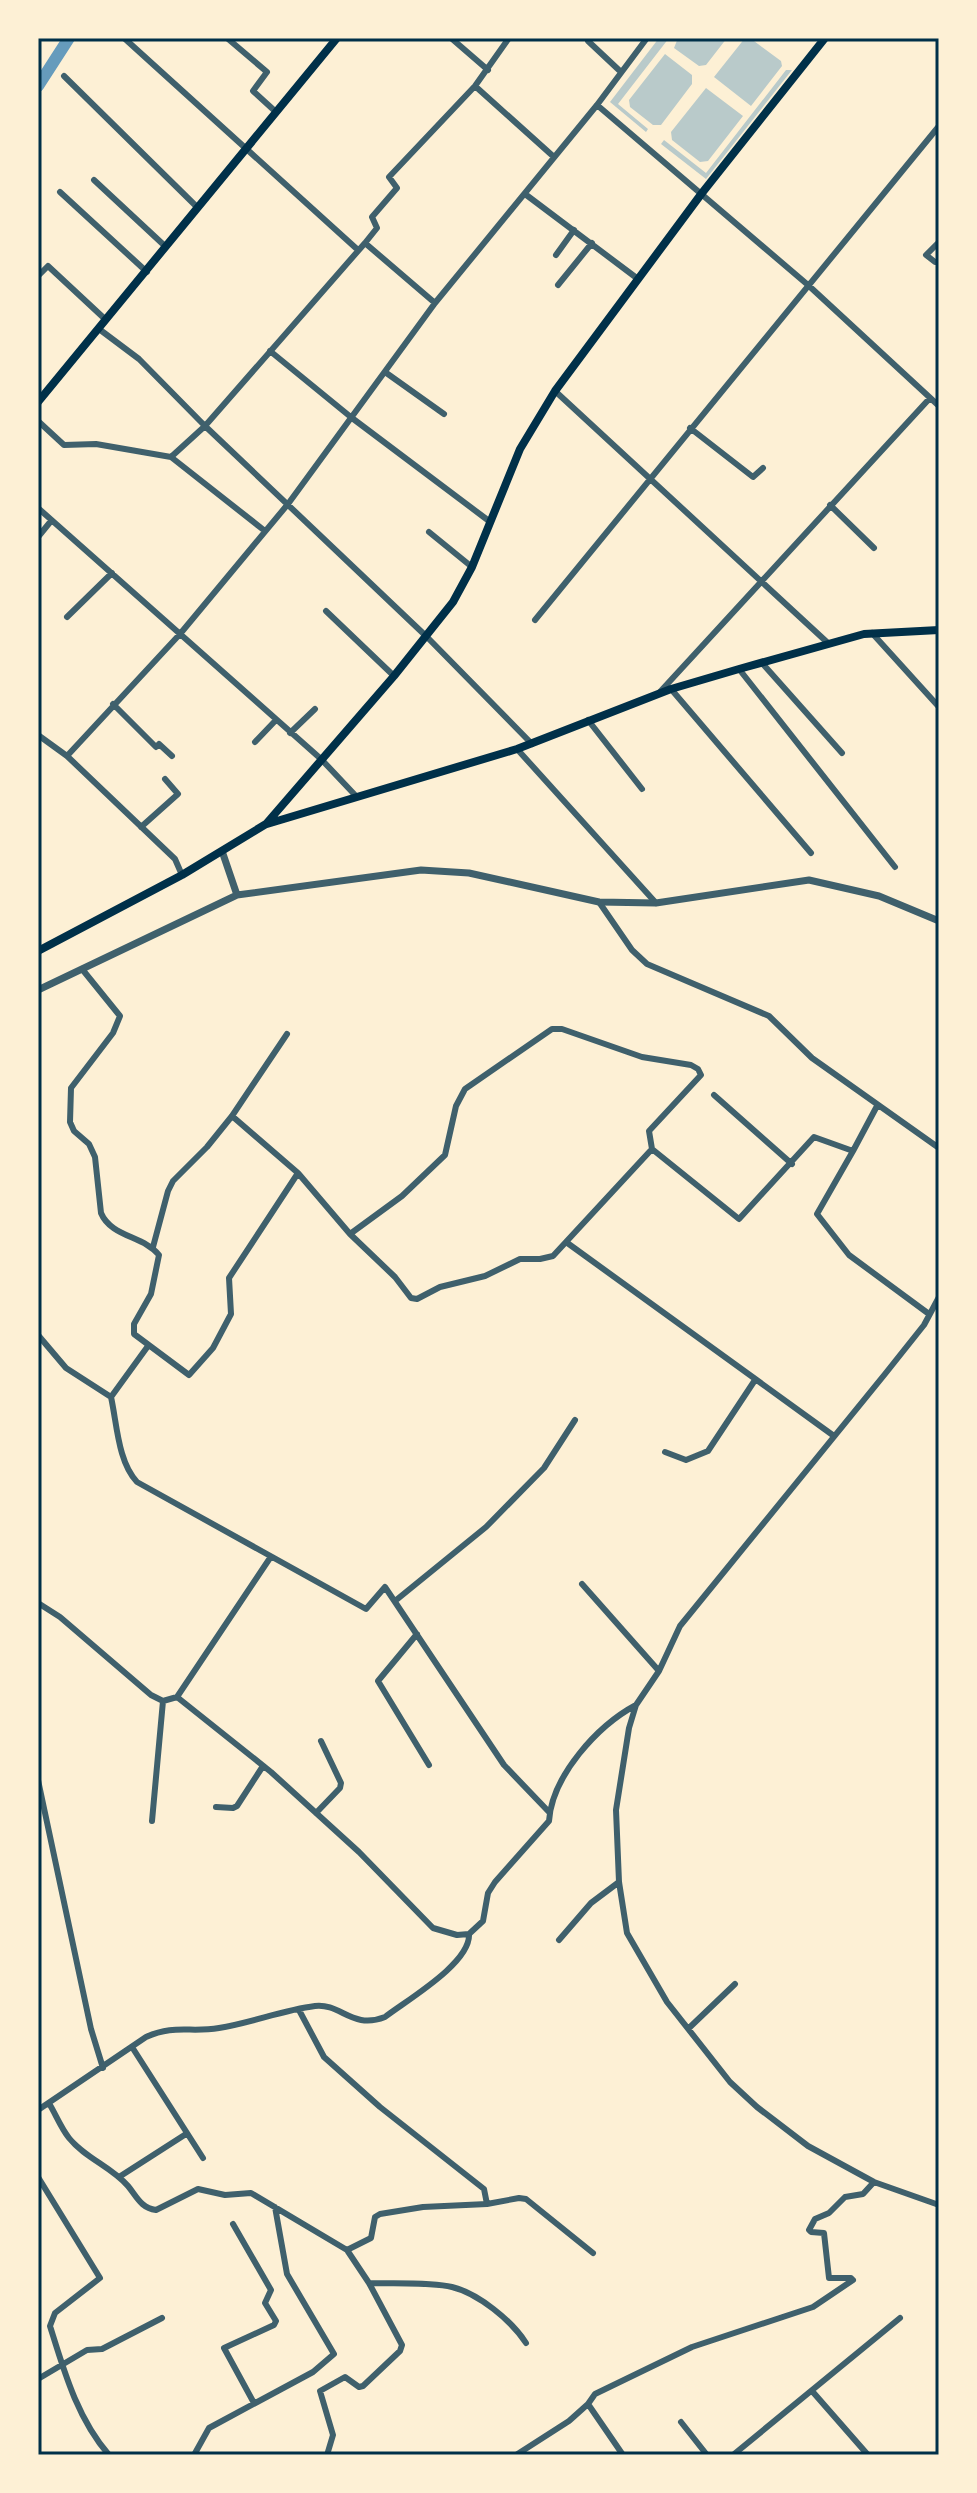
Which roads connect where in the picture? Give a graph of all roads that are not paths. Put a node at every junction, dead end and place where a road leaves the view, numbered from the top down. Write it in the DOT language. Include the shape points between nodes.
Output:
graph roads {
  1 [pos="124,38"];
  2 [pos="227,38"];
  3 [pos="337,38"];
  4 [pos="451,38"];
  5 [pos="509,38"];
  6 [pos="647,38"];
  7 [pos="825,38"];
  8 [pos="588,41"];
  9 [pos="488,70"];
  10 [pos="621,72"];
  11 [pos="64,76"];
  12 [pos="475,86"];
  13 [pos="597,105"];
  14 [pos="276,112"];
  15 [pos="939,126"];
  16 [pos="245,150"];
  17 [pos="554,157"];
  18 [pos="94,180"];
  19 [pos="60,192"];
  20 [pos="702,193"];
  21 [pos="525,194"];
  22 [pos="198,208"];
  23 [pos="574,230"];
  24 [pos="939,242"];
  25 [pos="365,243"];
  26 [pos="592,243"];
  27 [pos="166,247"];
  28 [pos="358,250"];
  29 [pos="556,255"];
  30 [pos="939,262"];
  31 [pos="147,272"];
  32 [pos="38,276"];
  33 [pos="638,279"];
  34 [pos="558,285"];
  35 [pos="808,285"];
  36 [pos="435,303"];
  37 [pos="106,320"];
  38 [pos="99,329"];
  39 [pos="270,351"];
  40 [pos="385,372"];
  41 [pos="555,391"];
  42 [pos="930,398"];
  43 [pos="38,402"];
  44 [pos="939,406"];
  45 [pos="444,414"];
  46 [pos="352,418"];
  47 [pos="38,421"];
  48 [pos="205,426"];
  49 [pos="690,428"];
  50 [pos="171,457"];
  51 [pos="763,468"];
  52 [pos="649,478"];
  53 [pos="288,504"];
  54 [pos="830,505"];
  55 [pos="38,508"];
  56 [pos="51,521"];
  57 [pos="489,521"];
  58 [pos="265,531"];
  59 [pos="429,532"];
  60 [pos="38,537"];
  61 [pos="874,548"];
  62 [pos="472,567"];
  63 [pos="112,573"];
  64 [pos="760,580"];
  65 [pos="326,611"];
  66 [pos="67,617"];
  67 [pos="535,620"];
  68 [pos="939,630"];
  69 [pos="872,633"];
  70 [pos="180,634"];
  71 [pos="427,637"];
  72 [pos="829,644"];
  73 [pos="762,663"];
  74 [pos="739,669"];
  75 [pos="394,676"];
  76 [pos="671,689"];
  77 [pos="658,694"];
  78 [pos="113,704"];
  79 [pos="939,707"];
  80 [pos="315,709"];
  81 [pos="276,720"];
  82 [pos="588,720"];
  83 [pos="290,733"];
  84 [pos="38,735"];
  85 [pos="255,742"];
  86 [pos="532,744"];
  87 [pos="517,749"];
  88 [pos="842,753"];
  89 [pos="67,756"];
  90 [pos="172,756"];
  91 [pos="321,759"];
  92 [pos="165,779"];
  93 [pos="642,789"];
  94 [pos="355,795"];
  95 [pos="266,824"];
  96 [pos="141,827"];
  97 [pos="222,851"];
  98 [pos="811,853"];
  99 [pos="895,867"];
  100 [pos="182,875"];
  101 [pos="237,895"];
  102 [pos="599,902"];
  103 [pos="656,903"];
  104 [pos="937,918"];
  105 [pos="38,951"];
  106 [pos="82,969"];
  107 [pos="38,990"];
  108 [pos="287,1034"];
  109 [pos="714,1095"];
  110 [pos="877,1106"];
  111 [pos="232,1116"];
  112 [pos="939,1148"];
  113 [pos="652,1149"];
  114 [pos="853,1151"];
  115 [pos="792,1164"];
  116 [pos="298,1173"];
  117 [pos="350,1234"];
  118 [pos="566,1242"];
  119 [pos="153,1247"];
  120 [pos="939,1297"];
  121 [pos="929,1314"];
  122 [pos="38,1335"];
  123 [pos="148,1346"];
  124 [pos="755,1380"];
  125 [pos="111,1397"];
  126 [pos="575,1420"];
  127 [pos="834,1436"];
  128 [pos="665,1452"];
  129 [pos="270,1558"];
  130 [pos="582,1584"];
  131 [pos="395,1601"];
  132 [pos="38,1603"];
  133 [pos="417,1634"];
  134 [pos="659,1671"];
  135 [pos="177,1697"];
  136 [pos="163,1701"];
  137 [pos="636,1705"];
  138 [pos="321,1741"];
  139 [pos="429,1765"];
  140 [pos="263,1766"];
  141 [pos="38,1780"];
  142 [pos="216,1807"];
  143 [pos="549,1812"];
  144 [pos="316,1813"];
  145 [pos="152,1821"];
  146 [pos="619,1882"];
  147 [pos="469,1934"];
  148 [pos="559,1940"];
  149 [pos="735,1984"];
  150 [pos="299,2010"];
  151 [pos="689,2028"];
  152 [pos="132,2047"];
  153 [pos="103,2068"];
  154 [pos="50,2105"];
  155 [pos="38,2110"];
  156 [pos="186,2134"];
  157 [pos="203,2158"];
  158 [pos="38,2177"];
  159 [pos="119,2177"];
  160 [pos="874,2182"];
  161 [pos="487,2204"];
  162 [pos="939,2205"];
  163 [pos="275,2207"];
  164 [pos="233,2224"];
  165 [pos="347,2250"];
  166 [pos="593,2253"];
  167 [pos="369,2283"];
  168 [pos="162,2318"];
  169 [pos="900,2318"];
  170 [pos="526,2343"];
  171 [pos="62,2364"];
  172 [pos="313,2372"];
  173 [pos="38,2379"];
  174 [pos="320,2391"];
  175 [pos="812,2391"];
  176 [pos="254,2403"];
  177 [pos="588,2404"];
  178 [pos="681,2422"];
  179 [pos="109,2455"];
  180 [pos="194,2455"];
  181 [pos="327,2455"];
  182 [pos="516,2455"];
  183 [pos="623,2455"];
  184 [pos="707,2455"];
  185 [pos="733,2455"];
  186 [pos="868,2455"];
  1 -- 16 [label="street"];
  2 -- 14 [label="street" via="267,72 253,91"];
  3 -- 14 [label="main road"];
  4 -- 9 [label="street"];
  5 -- 9 [label="street"];
  6 -- 10 [label="street"];
  7 -- 20 [label="main road"];
  8 -- 10 [label="street"];
  9 -- 12 [label="street"];
  10 -- 13 [label="street"];
  11 -- 22 [label="street"];
  12 -- 17 [label="street"];
  12 -- 25 [label="street" via="389,177 397,188 372,217 378,227"];
  13 -- 17 [label="street"];
  13 -- 20 [label="street"];
  14 -- 16 [label="main road"];
  15 -- 35 [label="street"];
  16 -- 22 [label="main road"];
  16 -- 28 [label="street"];
  17 -- 21 [label="street"];
  18 -- 27 [label="street"];
  19 -- 31 [label="street"];
  20 -- 33 [label="main road"];
  20 -- 35 [label="street"];
  21 -- 23 [label="street"];
  21 -- 36 [label="street"];
  22 -- 27 [label="main road"];
  23 -- 26 [label="street"];
  23 -- 29 [label="street"];
  24 -- 30 [label="street" via="926,255"];
  25 -- 28 [label="street"];
  25 -- 36 [label="street"];
  26 -- 33 [label="street"];
  26 -- 34 [label="street"];
  27 -- 31 [label="main road"];
  28 -- 39 [label="street"];
  31 -- 37 [label="main road"];
  32 -- 37 [label="street" via="48,266"];
  33 -- 41 [label="main road"];
  35 -- 42 [label="street"];
  35 -- 49 [label="street"];
  36 -- 40 [label="street"];
  37 -- 38 [label="main road"];
  38 -- 43 [label="main road"];
  38 -- 48 [label="street" via="139,359"];
  39 -- 46 [label="street"];
  39 -- 48 [label="street"];
  40 -- 45 [label="street"];
  40 -- 46 [label="street"];
  41 -- 52 [label="street"];
  41 -- 57 [label="main road" via="520,449"];
  42 -- 44 [label="street"];
  42 -- 54 [label="street"];
  46 -- 53 [label="street"];
  46 -- 57 [label="street"];
  47 -- 50 [label="street" via="64,445 96,444"];
  48 -- 50 [label="street"];
  48 -- 53 [label="street"];
  49 -- 51 [label="street" via="753,477"];
  49 -- 52 [label="street"];
  50 -- 58 [label="street"];
  52 -- 64 [label="street"];
  52 -- 67 [label="street"];
  53 -- 58 [label="street"];
  53 -- 71 [label="street"];
  54 -- 61 [label="street"];
  54 -- 64 [label="street"];
  55 -- 56 [label="street"];
  56 -- 60 [label="street"];
  56 -- 63 [label="street"];
  57 -- 62 [label="main road"];
  58 -- 70 [label="street"];
  59 -- 62 [label="street"];
  62 -- 71 [label="main road"];
  63 -- 66 [label="street"];
  63 -- 70 [label="street"];
  64 -- 72 [label="street"];
  64 -- 77 [label="street"];
  65 -- 75 [label="street"];
  68 -- 69 [label="main road"];
  69 -- 72 [label="main road"];
  69 -- 79 [label="street"];
  70 -- 78 [label="street"];
  70 -- 81 [label="street"];
  71 -- 75 [label="main road"];
  71 -- 86 [label="street"];
  72 -- 73 [label="main road"];
  73 -- 74 [label="main road"];
  73 -- 88 [label="street"];
  74 -- 76 [label="main road"];
  74 -- 99 [label="street"];
  75 -- 91 [label="main road"];
  76 -- 77 [label="main road"];
  76 -- 98 [label="street"];
  77 -- 82 [label="main road"];
  78 -- 89 [label="street"];
  78 -- 90 [label="street"];
  80 -- 83 [label="street"];
  81 -- 83 [label="street"];
  81 -- 85 [label="street"];
  82 -- 86 [label="main road"];
  82 -- 93 [label="street"];
  83 -- 91 [label="street"];
  84 -- 89 [label="street"];
  86 -- 87 [label="main road"];
  87 -- 94 [label="main road"];
  87 -- 103 [label="street"];
  89 -- 96 [label="street"];
  91 -- 94 [label="street"];
  91 -- 95 [label="main road"];
  92 -- 96 [label="street" via="178,794"];
  94 -- 95 [label="main road"];
  95 -- 97 [label="main road"];
  96 -- 100 [label="street" via="175,859"];
  97 -- 100 [label="main road"];
  97 -- 101 [label="street"];
  100 -- 105 [label="main road"];
  101 -- 102 [label="street" via="444,870"];
  101 -- 106 [label="street"];
  102 -- 103 [label="street"];
  102 -- 110 [label="street" via="639,958 769,1016 812,1058"];
  103 -- 104 [label="street" via="809,880 879,896"];
  106 -- 107 [label="street"];
  106 -- 119 [label="street" via="120,1016 71,1088 70,1122 95,1157 104,1221"];
  108 -- 111 [label="street"];
  109 -- 115 [label="street"];
  110 -- 112 [label="street"];
  110 -- 114 [label="street"];
  111 -- 116 [label="street"];
  111 -- 119 [label="street" via="173,1181"];
  113 -- 115 [label="street" via="739,1219"];
  113 -- 117 [label="street" via="649,1131 701,1075 698,1069 552,1029 465,1089 445,1155 402,1196"];
  113 -- 118 [label="street"];
  114 -- 115 [label="street" via="814,1137"];
  114 -- 121 [label="street" via="817,1214 849,1255"];
  116 -- 117 [label="street"];
  116 -- 123 [label="street" via="229,1278 231,1314 213,1348 189,1375"];
  117 -- 118 [label="street" via="417,1299 520,1259 553,1256"];
  118 -- 124 [label="street"];
  119 -- 123 [label="street" via="158,1268 134,1324 134,1334"];
  120 -- 121 [label="street"];
  121 -- 127 [label="street"];
  122 -- 125 [label="street" via="66,1368"];
  123 -- 125 [label="street"];
  124 -- 127 [label="street"];
  124 -- 128 [label="street" via="708,1451 686,1460"];
  125 -- 129 [label="street" via="125,1462 137,1482"];
  126 -- 131 [label="street" via="544,1468 486,1527"];
  127 -- 134 [label="street" via="680,1626"];
  129 -- 131 [label="street" via="366,1609 385,1587"];
  129 -- 135 [label="street"];
  130 -- 134 [label="street"];
  131 -- 133 [label="street"];
  132 -- 136 [label="street"];
  133 -- 139 [label="street" via="378,1681"];
  133 -- 143 [label="street" via="504,1765"];
  134 -- 137 [label="street"];
  135 -- 136 [label="street"];
  135 -- 140 [label="street"];
  136 -- 145 [label="street"];
  137 -- 143 [label="street" via="616,1716 571,1764"];
  137 -- 146 [label="street" via="616,1810"];
  138 -- 144 [label="street" via="341,1783"];
  140 -- 142 [label="street" via="237,1806"];
  140 -- 144 [label="street"];
  141 -- 153 [label="street"];
  143 -- 147 [label="street" via="540,1833 488,1893 483,1921"];
  144 -- 147 [label="street" via="433,1928"];
  146 -- 148 [label="street" via="591,1903"];
  146 -- 151 [label="street" via="627,1933"];
  147 -- 150 [label="street" via="470,1943 459,1960 385,2017 359,2021 318,2005"];
  149 -- 151 [label="street"];
  150 -- 152 [label="street" via="216,2029 163,2029"];
  150 -- 161 [label="street" via="324,2057 484,2189"];
  151 -- 160 [label="street" via="730,2082 757,2107 808,2146"];
  152 -- 153 [label="street"];
  152 -- 156 [label="street"];
  153 -- 154 [label="street"];
  154 -- 155 [label="street"];
  154 -- 159 [label="street" via="69,2137"];
  156 -- 157 [label="street"];
  156 -- 159 [label="street"];
  158 -- 171 [label="street" via="100,2278 51,2318"];
  159 -- 163 [label="street" via="150,2210 198,2189 251,2193"];
  160 -- 162 [label="street"];
  160 -- 177 [label="street" via="863,2194 845,2197 815,2219 809,2230 824,2233 829,2278 853,2280 813,2307 692,2347 595,2394"];
  161 -- 165 [label="street" via="380,2214 371,2238"];
  161 -- 166 [label="street" via="526,2199"];
  163 -- 165 [label="street"];
  163 -- 172 [label="street" via="287,2274 333,2349 334,2354"];
  164 -- 176 [label="street" via="271,2290 265,2303 276,2321 224,2348"];
  165 -- 167 [label="street"];
  167 -- 170 [label="street" via="453,2287 494,2309"];
  167 -- 174 [label="street" via="402,2345 400,2351 363,2386 345,2377"];
  168 -- 171 [label="street"];
  169 -- 175 [label="street"];
  171 -- 173 [label="street"];
  171 -- 179 [label="street" via="87,2426"];
  172 -- 174 [label="street"];
  172 -- 176 [label="street"];
  174 -- 181 [label="street" via="333,2435"];
  175 -- 185 [label="street"];
  175 -- 186 [label="street"];
  176 -- 180 [label="street" via="209,2428"];
  177 -- 182 [label="street"];
  177 -- 183 [label="street"];
  178 -- 184 [label="street"];
}
